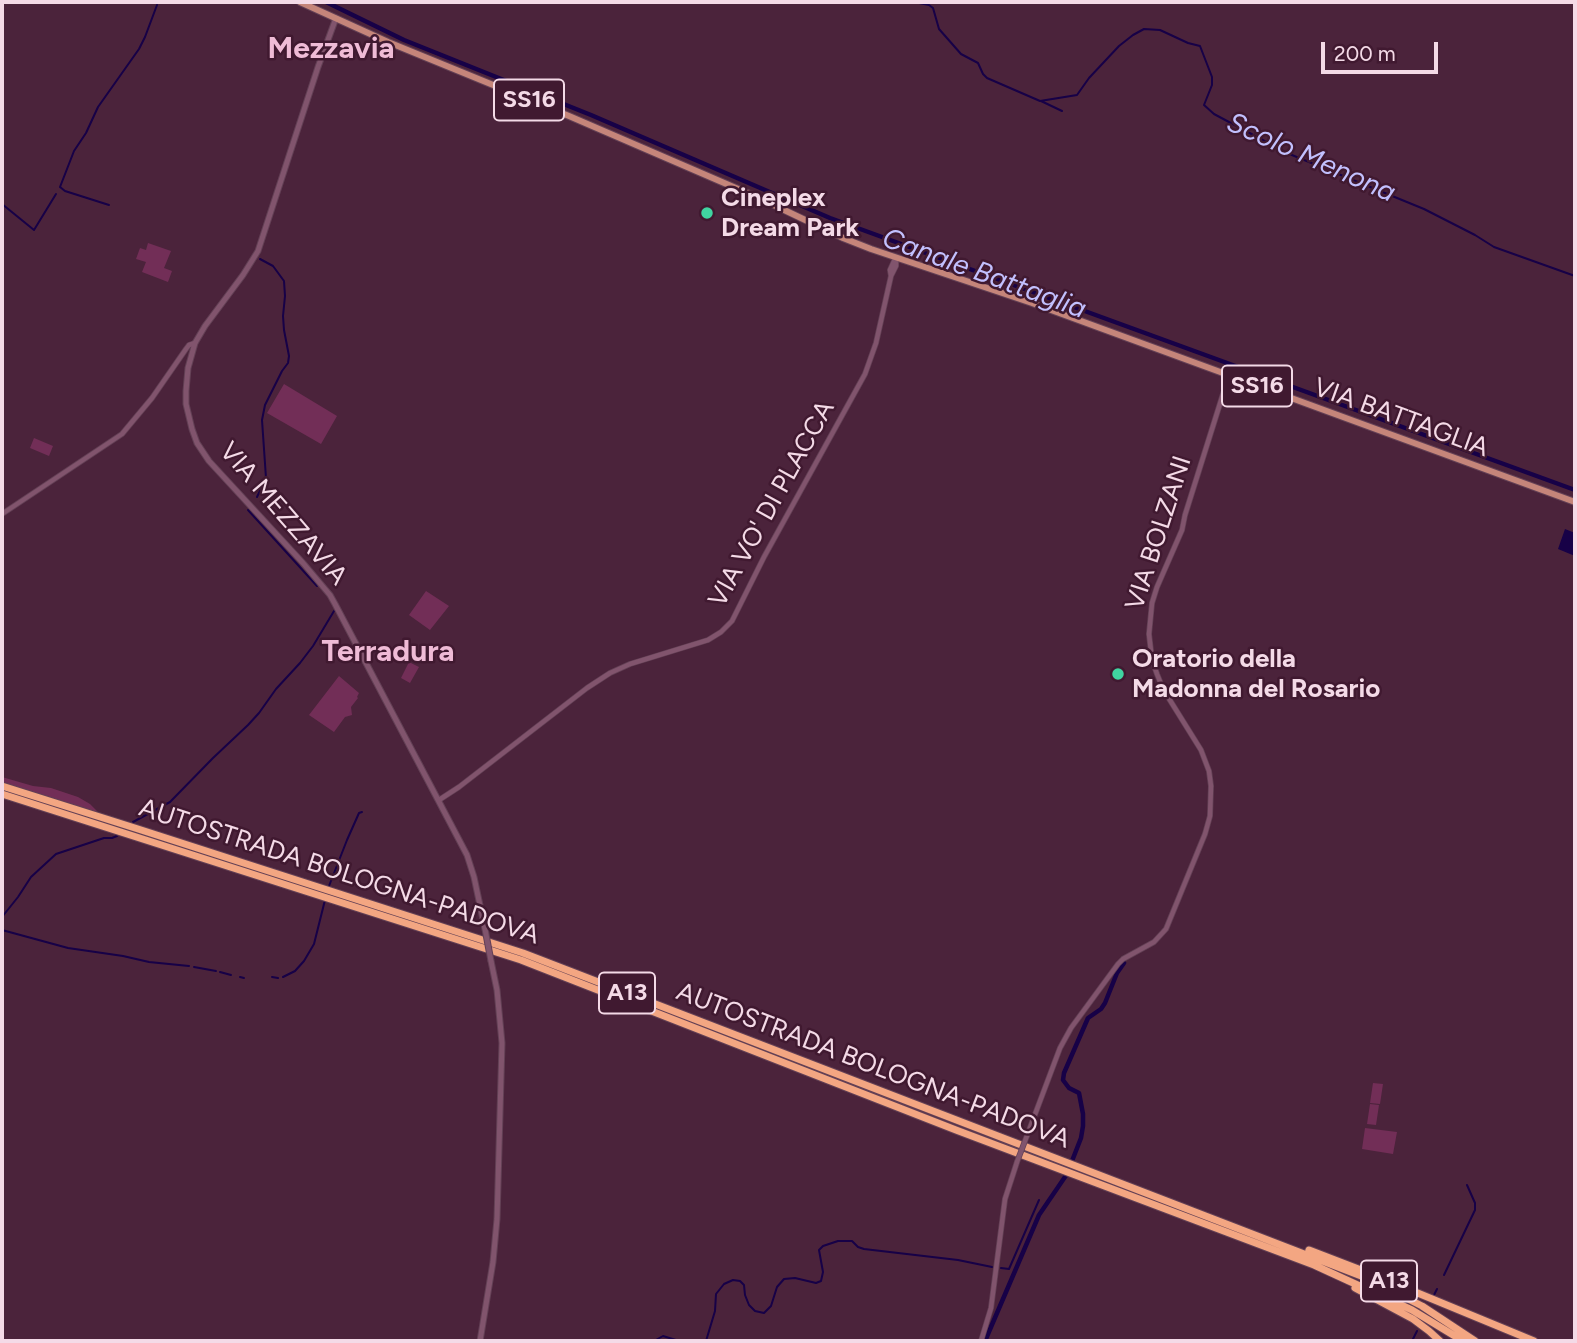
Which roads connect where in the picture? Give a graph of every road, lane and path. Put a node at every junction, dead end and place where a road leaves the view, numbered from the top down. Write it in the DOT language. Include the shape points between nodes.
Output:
graph roads {
  1 [pos="300,2"];
  2 [pos="336,18"];
  3 [pos="884,254"];
  4 [pos="896,258"];
  5 [pos="911,263"];
  6 [pos="892,272"];
  7 [pos="195,344"];
  8 [pos="1228,375"];
  9 [pos="1575,502"];
  10 [pos="2,514"];
  11 [pos="2,786"];
  12 [pos="2,794"];
  13 [pos="439,800"];
  14 [pos="1241,1229"];
  15 [pos="1314,1265"];
  16 [pos="480,1341"];
  17 [pos="981,1341"];
  18 [pos="1440,1341"];
  19 [pos="1463,1341"];
  20 [pos="1475,1341"];
  21 [pos="1534,1341"];
  1 -- 2 [label="main road, SS16"];
  2 -- 3 [label="main road, SS16"];
  2 -- 7 [label="main road, VIA MEZZAVIA" via="258,251"];
  3 -- 4 [label="main road, SS16"];
  3 -- 6 [label="street"];
  4 -- 5 [label="main road, SS16"];
  4 -- 6 [label="street, VIA VO' DI PLACCA"];
  5 -- 6 [label="street"];
  5 -- 8 [label="main road, VIA BATTAGLIA / SS16"];
  6 -- 13 [label="street, VIA VO' DI PLACCA" via="865,374 732,621 708,640 610,673"];
  7 -- 10 [label="street" via="186,349 122,434"];
  7 -- 13 [label="main road, VIA MEZZAVIA" via="186,391 197,443 330,595"];
  8 -- 9 [label="main road, VIA BATTAGLIA / SS16"];
  8 -- 17 [label="street, VIA BOLZANI, bridge" via="1182,530 1157,587 1149,620 1157,674 1209,771 1205,834 1166,929 1118,964 1060,1048 1005,1199 990,1313"];
  11 -- 14 [label="highway, AUTOSTRADA BOLOGNA-PADOVA / A13" via="523,953"];
  12 -- 15 [label="highway, AUTOSTRADA BOLOGNA-PADOVA / A13" via="521,960"];
  13 -- 16 [label="main road, VIA MEZZAVIA, bridge" via="471,866 497,990 502,1043 496,1240"];
  14 -- 20 [label="highway, AUTOSTRADA BOLOGNA-PADOVA / A13" via="1369,1279"];
  14 -- 21 [label="highway, A13" via="1374,1275"];
  15 -- 18 [label="highway, A13" via="1394,1308"];
  15 -- 19 [label="highway, AUTOSTRADA BOLOGNA-PADOVA / A13" via="1412,1310"];
}
